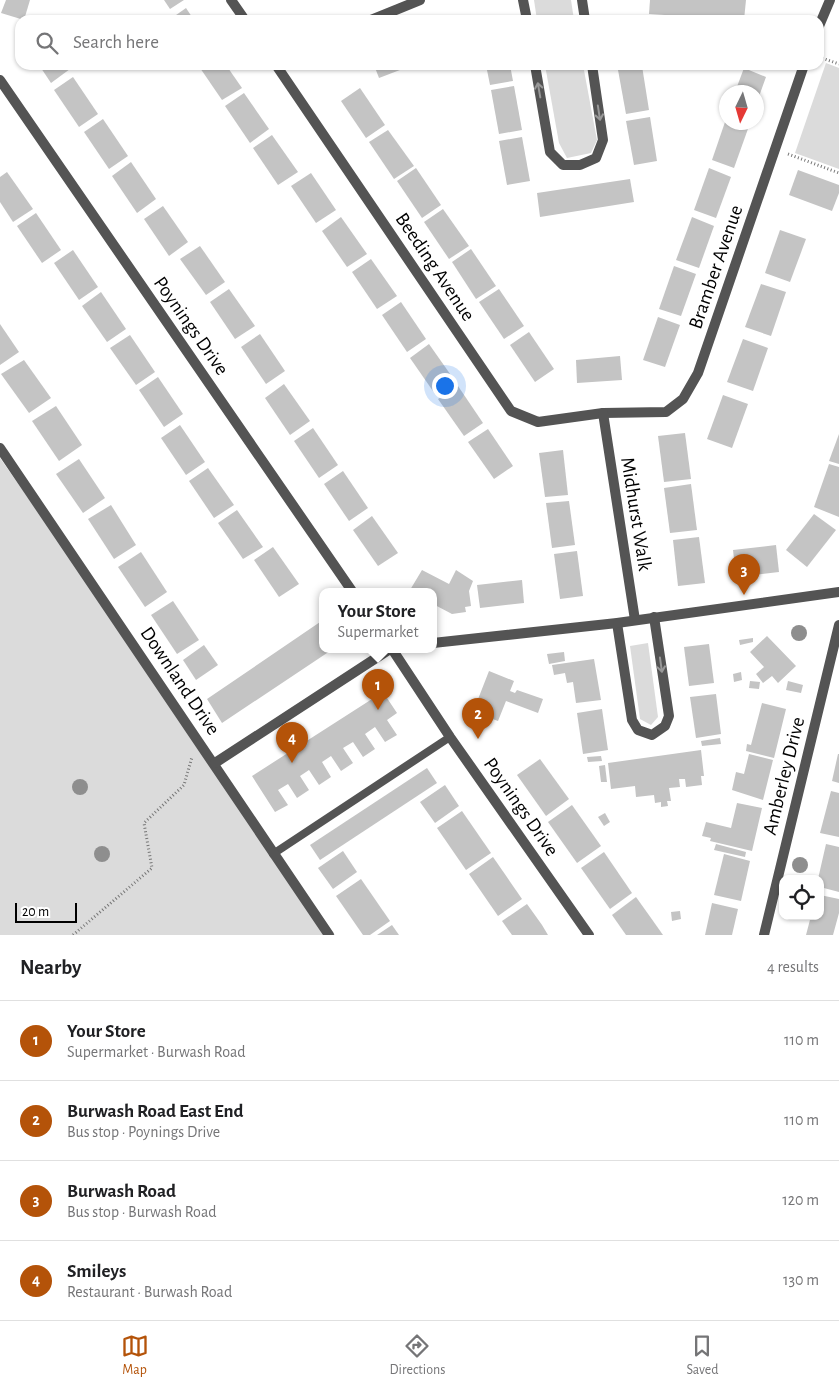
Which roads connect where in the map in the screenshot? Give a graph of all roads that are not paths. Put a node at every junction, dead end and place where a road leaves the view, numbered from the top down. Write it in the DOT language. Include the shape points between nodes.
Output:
graph roads {
  1 [pos="231,0"];
  2 [pos="420,0"];
  3 [pos="523,0"];
  4 [pos="582,0"];
  5 [pos="830,0"];
  6 [pos="242,15"];
  7 [pos="384,15"];
  8 [pos="526,15"];
  9 [pos="584,15"];
  10 [pos="824,15"];
  11 [pos="279,70"];
  12 [pos="536,70"];
  13 [pos="593,70"];
  14 [pos="802,70"];
  15 [pos="0,80"];
  16 [pos="603,413"];
  17 [pos="0,448"];
  18 [pos="350,588"];
  19 [pos="839,592"];
  20 [pos="654,617"];
  21 [pos="635,620"];
  22 [pos="617,623"];
  23 [pos="839,625"];
  24 [pos="437,643"];
  25 [pos="385,653"];
  26 [pos="394,653"];
  27 [pos="450,737"];
  28 [pos="215,763"];
  29 [pos="274,854"];
  30 [pos="329,935"];
  31 [pos="589,935"];
  32 [pos="764,935"];
  1 -- 6 [label="street"];
  2 -- 7 [label="street"];
  3 -- 8 [label="street"];
  4 -- 9 [label="street"];
  5 -- 10 [label="street"];
  11 -- 16 [label="street, Beeding Avenue" via="512,410 538,422"];
  13 -- 12 [label="street, one-way" via="603,140 596,158 580,165 563,164 550,152"];
  14 -- 16 [label="street, Bramber Avenue" via="698,373 683,399 666,412"];
  15 -- 18 [label="street, Poynings Drive"];
  16 -- 21 [label="street, Midhurst Walk"];
  17 -- 28 [label="street, Downland Drive"];
  19 -- 20 [label="street"];
  20 -- 21 [label="street"];
  20 -- 22 [label="street, one-way" via="669,716 665,726 652,735 638,730 632,720"];
  21 -- 22 [label="street"];
  22 -- 24 [label="street"];
  23 -- 32 [label="street, Amberley Drive"];
  25 -- 28 [label="street"];
  26 -- 27 [label="street, Poynings Drive"];
  27 -- 29 [label="lane"];
  27 -- 31 [label="street, Poynings Drive"];
  28 -- 29 [label="street, Downland Drive"];
  29 -- 30 [label="street, Downland Drive"];
}
